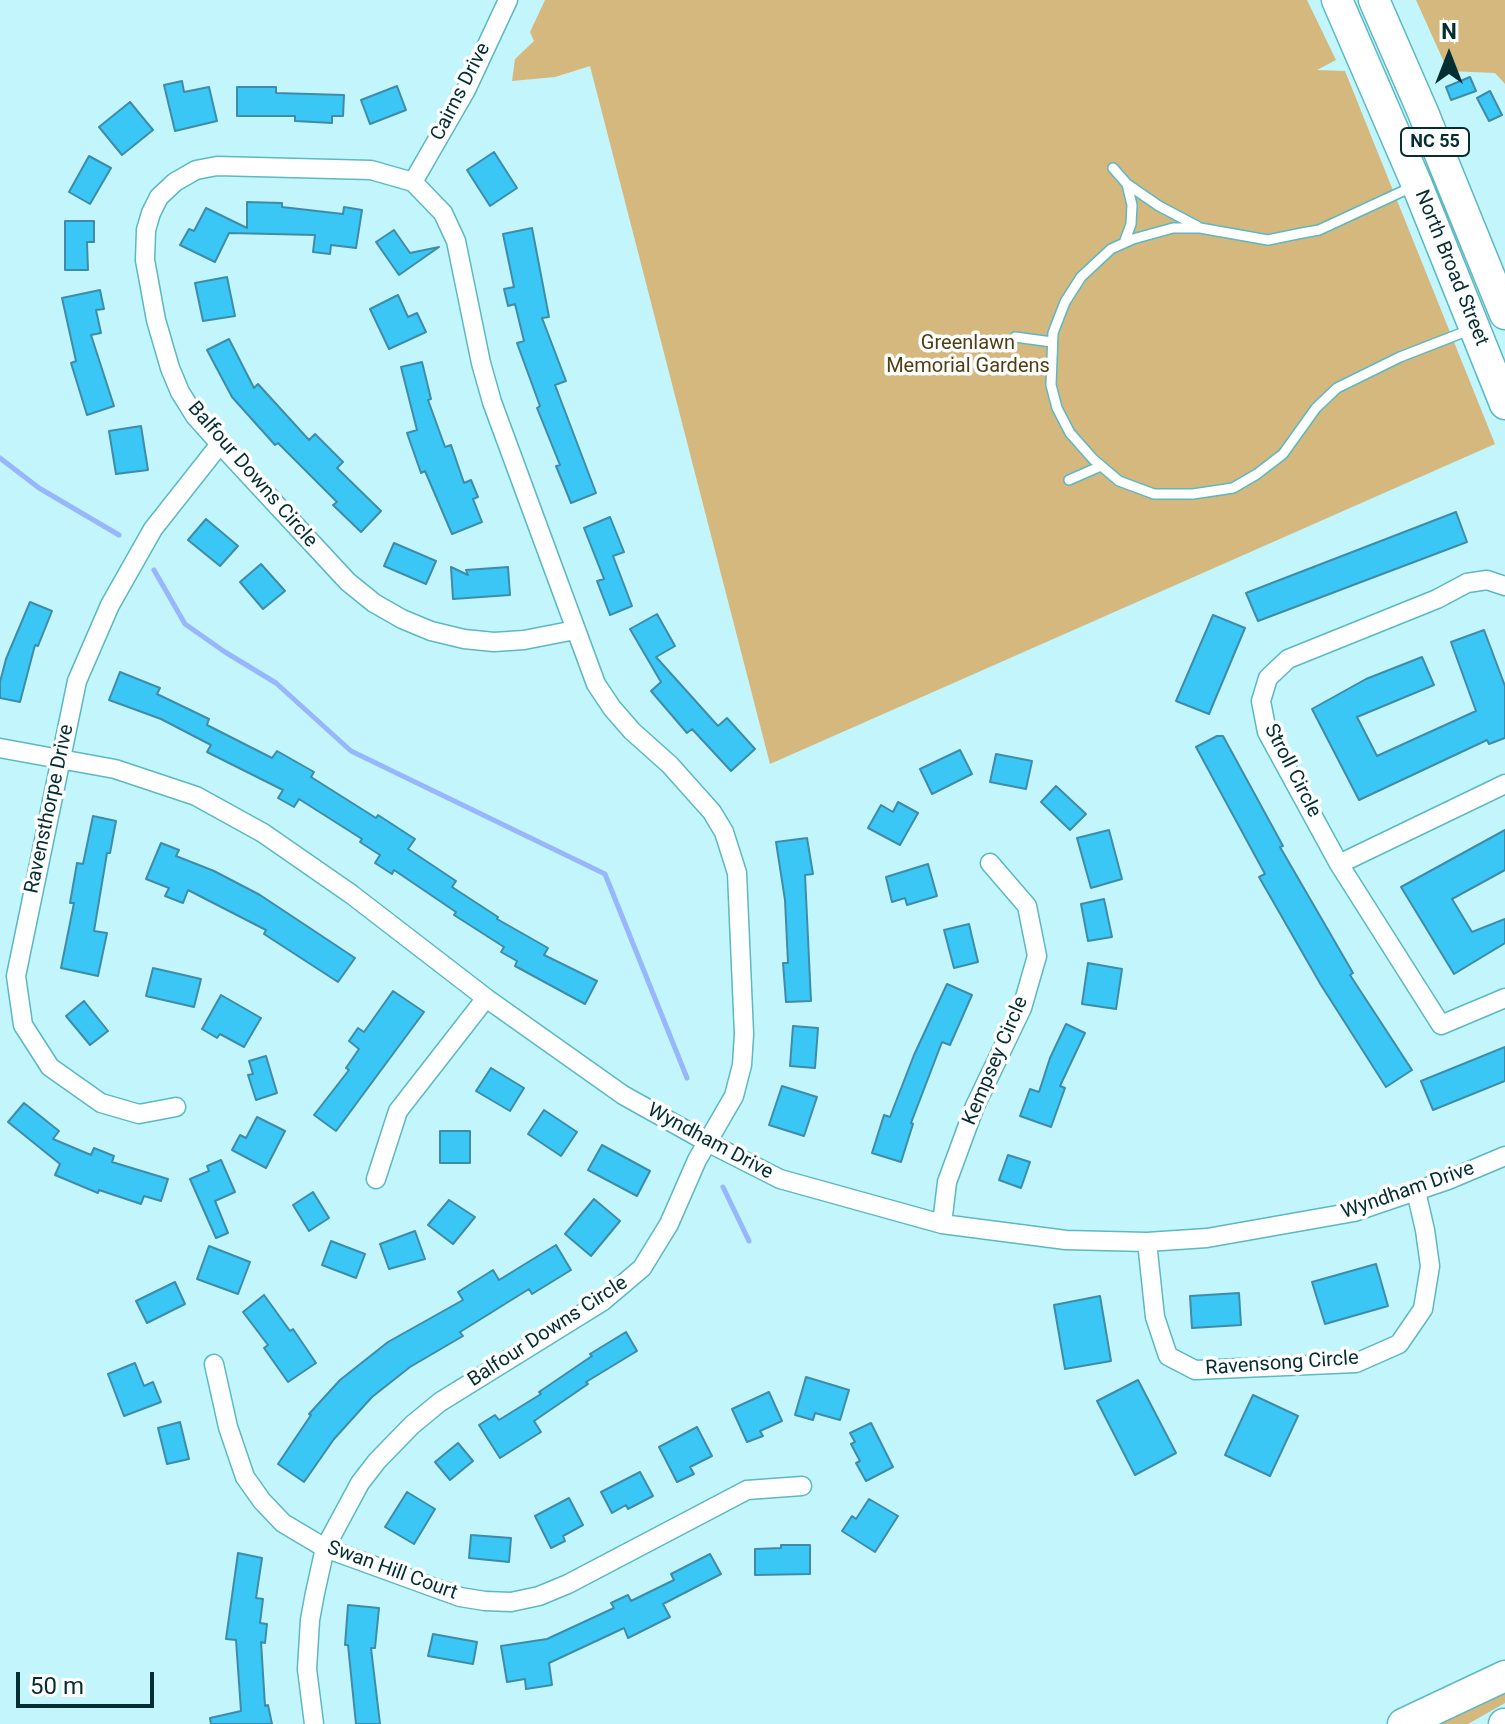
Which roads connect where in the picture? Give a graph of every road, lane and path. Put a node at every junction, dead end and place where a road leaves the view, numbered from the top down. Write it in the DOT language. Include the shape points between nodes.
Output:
graph roads {
  1 [pos="508,0"];
  2 [pos="1337,0"];
  3 [pos="1374,0"];
  4 [pos="1113,168"];
  5 [pos="413,182"];
  6 [pos="1127,184"];
  7 [pos="1417,185"];
  8 [pos="1200,228"];
  9 [pos="1124,243"];
  10 [pos="1499,284"];
  11 [pos="1505,314"];
  12 [pos="1476,328"];
  13 [pos="1015,337"];
  14 [pos="1052,342"];
  15 [pos="1505,404"];
  16 [pos="220,444"];
  17 [pos="1101,466"];
  18 [pos="1069,480"];
  19 [pos="1505,586"];
  20 [pos="575,630"];
  21 [pos="0,748"];
  22 [pos="59,760"];
  23 [pos="1505,784"];
  24 [pos="990,863"];
  25 [pos="1339,864"];
  26 [pos="486,998"];
  27 [pos="1505,998"];
  28 [pos="176,1107"];
  29 [pos="707,1142"];
  30 [pos="1505,1156"];
  31 [pos="376,1179"];
  32 [pos="1416,1191"];
  33 [pos="942,1224"];
  34 [pos="1147,1242"];
  35 [pos="214,1364"];
  36 [pos="802,1486"];
  37 [pos="325,1548"];
  38 [pos="1505,1676"];
  39 [pos="314,1724"];
  40 [pos="1403,1724"];
  1 -- 5 [label="street, Cairns Drive" via="466,90"];
  2 -- 7 [label="highway, North Broad Street / NC 55"];
  3 -- 10 [label="highway, North Broad Street / NC 55"];
  4 -- 6 [label="lane"];
  5 -- 16 [label="street, Balfour Downs Circle" via="371,170 217,166 196,170 159,197 146,230 145,260 156,320 180,392"];
  5 -- 20 [label="street, Balfour Downs Circle" via="443,213 456,241 492,402"];
  6 -- 8 [label="lane"];
  6 -- 9 [label="lane" via="1132,205"];
  7 -- 8 [label="lane" via="1319,230 1291,236 1268,240"];
  7 -- 12 [label="highway, North Broad Street / NC 55"];
  8 -- 9 [label="lane" via="1173,228"];
  9 -- 14 [label="lane" via="1081,277 1065,302"];
  10 -- 11 [label="highway, North Broad Street / NC 55"];
  12 -- 15 [label="highway, North Broad Street / NC 55"];
  12 -- 17 [label="lane" via="1337,388 1283,454 1233,488 1154,494 1119,481"];
  13 -- 14 [label="lane"];
  14 -- 17 [label="lane" via="1051,385 1057,408 1070,433"];
  16 -- 20 [label="street, Balfour Downs Circle" via="348,582 402,619 431,631 494,642"];
  16 -- 22 [label="street, Ravensthorpe Drive" via="153,529 110,605 77,681"];
  17 -- 18 [label="lane"];
  19 -- 25 [label="street, Stroll Circle" via="1487,580 1467,583 1288,659 1268,678 1261,701 1267,732"];
  20 -- 29 [label="street, Balfour Downs Circle" via="596,684 612,708 712,812 737,873 742,1065 734,1096"];
  21 -- 22 [label="street, Wyndham Drive"];
  22 -- 26 [label="street, Wyndham Drive" via="115,769 196,796 263,833"];
  22 -- 28 [label="street, Ravensthorpe Drive" via="16,976 23,1025 50,1067 101,1103 139,1114"];
  23 -- 25 [label="street"];
  24 -- 33 [label="street, Kempsey Circle" via="1027,906 1037,956 1022,1008 975,1106 947,1182"];
  25 -- 27 [label="street, Stroll Circle" via="1441,1025"];
  26 -- 29 [label="street, Wyndham Drive" via="623,1095"];
  26 -- 31 [label="street" via="398,1111"];
  29 -- 33 [label="street, Wyndham Drive" via="780,1179"];
  29 -- 37 [label="street, Balfour Downs Circle" via="642,1268 603,1301 440,1402 412,1425 360,1483"];
  30 -- 32 [label="street, Wyndham Drive"];
  32 -- 34 [label="street, Wyndham Drive" via="1354,1212 1207,1238"];
  32 -- 34 [label="street, Ravensong Circle" via="1430,1266 1423,1309 1399,1344 1356,1363 1195,1370 1168,1356 1155,1317"];
  33 -- 34 [label="street, Wyndham Drive" via="1066,1240"];
  35 -- 37 [label="street, Swan Hill Court" via="245,1477 283,1523"];
  36 -- 37 [label="street, Swan Hill Court" via="747,1490 568,1584 511,1602 460,1597"];
  37 -- 39 [label="street, Balfour Downs Circle" via="308,1645"];
  38 -- 40 [label="highway"];
}
